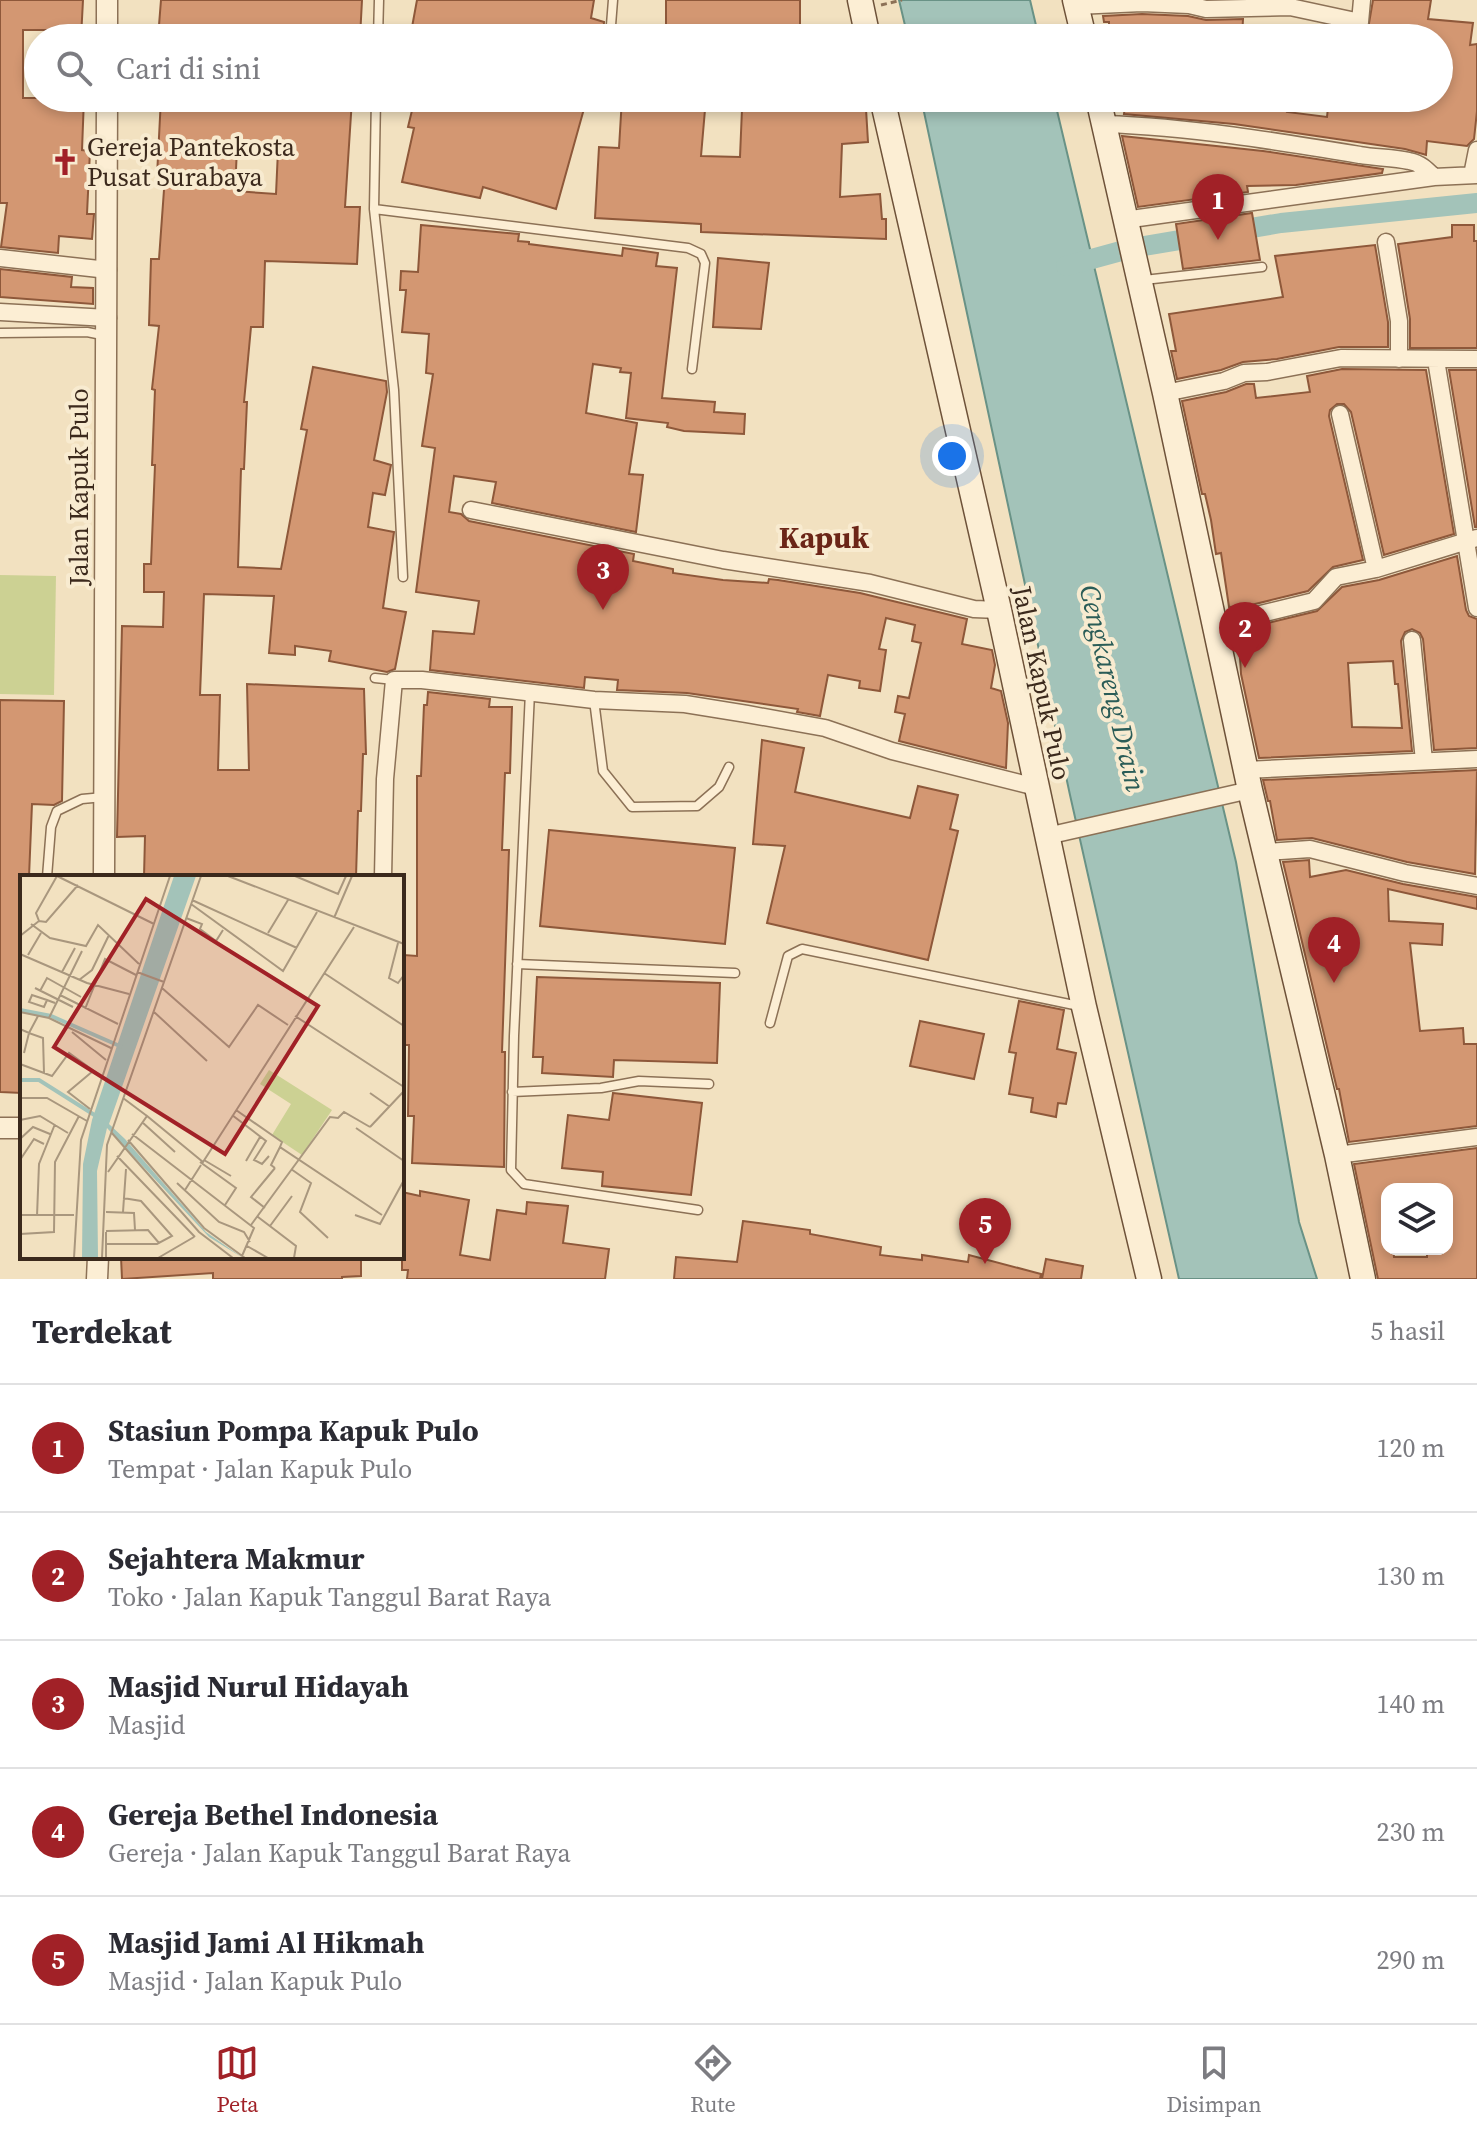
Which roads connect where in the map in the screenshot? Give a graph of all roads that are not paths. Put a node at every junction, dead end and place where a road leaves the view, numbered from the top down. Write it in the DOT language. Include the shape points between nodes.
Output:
graph roads {
  1 [pos="107,0"];
  2 [pos="379,0"];
  3 [pos="613,0"];
  4 [pos="860,0"];
  5 [pos="1362,0"];
  6 [pos="1142,2"];
  7 [pos="1076,3"];
  8 [pos="107,24"];
  9 [pos="378,24"];
  10 [pos="611,24"];
  11 [pos="865,24"];
  12 [pos="1081,24"];
  13 [pos="107,112"];
  14 [pos="376,112"];
  15 [pos="885,112"];
  16 [pos="1101,112"];
  17 [pos="1104,124"];
  18 [pos="1477,150"];
  19 [pos="1474,175"];
  20 [pos="1434,177"];
  21 [pos="374,209"];
  22 [pos="1126,226"];
  23 [pos="1386,242"];
  24 [pos="0,258"];
  25 [pos="1262,267"];
  26 [pos="108,270"];
  27 [pos="1138,277"];
  28 [pos="0,312"];
  29 [pos="108,327"];
  30 [pos="0,333"];
  31 [pos="1399,359"];
  32 [pos="1477,359"];
  33 [pos="1436,360"];
  34 [pos="692,369"];
  35 [pos="1165,393"];
  36 [pos="1340,414"];
  37 [pos="471,510"];
  38 [pos="1471,540"];
  39 [pos="1376,569"];
  40 [pos="403,577"];
  41 [pos="1477,608"];
  42 [pos="999,610"];
  43 [pos="1215,625"];
  44 [pos="1412,640"];
  45 [pos="375,678"];
  46 [pos="394,680"];
  47 [pos="530,692"];
  48 [pos="594,700"];
  49 [pos="1477,759"];
  50 [pos="1424,761"];
  51 [pos="729,767"];
  52 [pos="1243,785"];
  53 [pos="1036,787"];
  54 [pos="105,797"];
  55 [pos="1057,834"];
  56 [pos="1265,852"];
  57 [pos="47,875"];
  58 [pos="104,875"];
  59 [pos="383,875"];
  60 [pos="1477,886"];
  61 [pos="517,964"];
  62 [pos="735,973"];
  63 [pos="1084,1007"];
  64 [pos="770,1023"];
  65 [pos="709,1084"];
  66 [pos="512,1092"];
  67 [pos="1477,1137"];
  68 [pos="1337,1155"];
  69 [pos="698,1210"];
  70 [pos="98,1259"];
  71 [pos="97,1279"];
  72 [pos="1149,1279"];
  73 [pos="1363,1279"];
  1 -- 8 [label="street"];
  2 -- 9 [label="lane"];
  3 -- 10 [label="lane"];
  4 -- 11 [label="main road"];
  5 -- 6 [label="street" via="1360,22 1290,7 1206,9"];
  6 -- 7 [label="street"];
  7 -- 12 [label="main road"];
  13 -- 26 [label="street, Jalan Kapuk Pulo"];
  14 -- 21 [label="lane"];
  15 -- 42 [label="main road, Jalan Kapuk Pulo"];
  16 -- 17 [label="main road"];
  17 -- 20 [label="street" via="1273,140 1409,161"];
  17 -- 22 [label="main road"];
  18 -- 19 [label="street"];
  19 -- 20 [label="street"];
  20 -- 22 [label="street"];
  21 -- 34 [label="lane" via="673,246 701,254 705,263"];
  21 -- 40 [label="lane" via="394,390"];
  22 -- 27 [label="main road"];
  23 -- 31 [label="street" via="1399,321"];
  24 -- 26 [label="street"];
  25 -- 27 [label="lane"];
  26 -- 29 [label="street, Jalan Kapuk Pulo"];
  27 -- 35 [label="main road"];
  28 -- 29 [label="street"];
  29 -- 30 [label="lane"];
  29 -- 54 [label="street, Jalan Kapuk Pulo"];
  31 -- 33 [label="street"];
  31 -- 35 [label="street" via="1341,358 1244,373"];
  32 -- 33 [label="street"];
  33 -- 38 [label="street"];
  35 -- 43 [label="main road"];
  36 -- 39 [label="street"];
  37 -- 42 [label="street"];
  38 -- 39 [label="street"];
  38 -- 41 [label="street"];
  39 -- 43 [label="street" via="1336,577 1314,601"];
  42 -- 53 [label="main road, Jalan Kapuk Pulo"];
  43 -- 52 [label="main road"];
  44 -- 50 [label="street"];
  45 -- 46 [label="lane"];
  46 -- 47 [label="street"];
  46 -- 59 [label="street"];
  47 -- 48 [label="street"];
  47 -- 61 [label="lane"];
  48 -- 51 [label="lane" via="603,771 632,807 697,806 719,787"];
  48 -- 53 [label="street" via="685,704 825,728 892,751"];
  49 -- 50 [label="street"];
  50 -- 52 [label="street"];
  52 -- 55 [label="street"];
  52 -- 56 [label="main road"];
  53 -- 55 [label="main road, Jalan Kapuk Pulo"];
  54 -- 57 [label="lane" via="82,799 57,811"];
  54 -- 58 [label="street, Jalan Kapuk Pulo"];
  55 -- 63 [label="main road, Jalan Kapuk Pulo"];
  56 -- 60 [label="street" via="1310,849"];
  56 -- 68 [label="main road"];
  61 -- 62 [label="lane"];
  61 -- 66 [label="lane"];
  63 -- 64 [label="lane" via="802,949 788,956"];
  63 -- 72 [label="main road, Jalan Kapuk Pulo"];
  65 -- 66 [label="lane" via="639,1081"];
  66 -- 69 [label="lane" via="511,1170 524,1184"];
  67 -- 68 [label="street"];
  68 -- 73 [label="main road"];
  70 -- 71 [label="street"];
}
